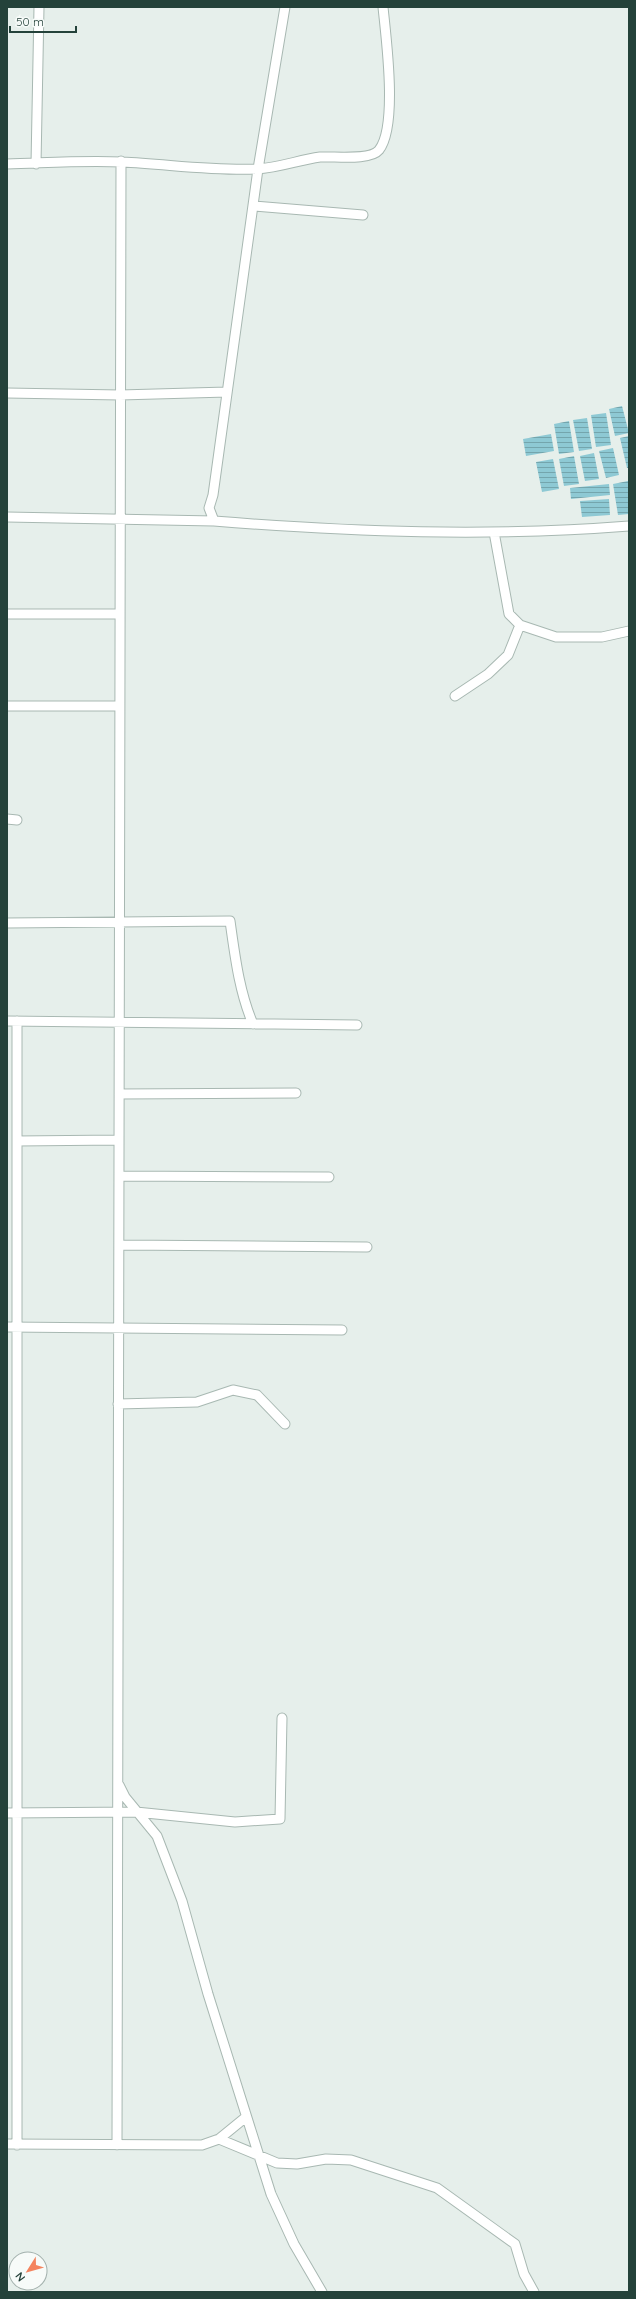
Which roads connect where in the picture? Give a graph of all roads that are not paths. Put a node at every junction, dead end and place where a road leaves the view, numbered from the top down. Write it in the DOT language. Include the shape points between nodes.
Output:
graph roads {
  1 [pos="39,7"];
  2 [pos="285,7"];
  3 [pos="383,7"];
  4 [pos="121,162"];
  5 [pos="7,164"];
  6 [pos="36,164"];
  7 [pos="258,169"];
  8 [pos="254,206"];
  9 [pos="363,215"];
  10 [pos="227,392"];
  11 [pos="7,393"];
  12 [pos="120,395"];
  13 [pos="7,517"];
  14 [pos="120,519"];
  15 [pos="214,521"];
  16 [pos="629,526"];
  17 [pos="494,532"];
  18 [pos="7,614"];
  19 [pos="119,614"];
  20 [pos="520,625"];
  21 [pos="629,631"];
  22 [pos="455,696"];
  23 [pos="7,706"];
  24 [pos="118,706"];
  25 [pos="7,819"];
  26 [pos="17,820"];
  27 [pos="7,923"];
  28 [pos="120,923"];
  29 [pos="7,1021"];
  30 [pos="17,1021"];
  31 [pos="119,1022"];
  32 [pos="253,1024"];
  33 [pos="357,1025"];
  34 [pos="296,1093"];
  35 [pos="119,1094"];
  36 [pos="119,1140"];
  37 [pos="17,1141"];
  38 [pos="119,1176"];
  39 [pos="329,1177"];
  40 [pos="119,1245"];
  41 [pos="367,1248"];
  42 [pos="7,1327"];
  43 [pos="17,1327"];
  44 [pos="119,1328"];
  45 [pos="342,1330"];
  46 [pos="118,1404"];
  47 [pos="285,1424"];
  48 [pos="7,1536"];
  49 [pos="17,1536"];
  50 [pos="282,1718"];
  51 [pos="118,1783"];
  52 [pos="136,1812"];
  53 [pos="118,1813"];
  54 [pos="7,1814"];
  55 [pos="17,1814"];
  56 [pos="246,2117"];
  57 [pos="219,2139"];
  58 [pos="7,2144"];
  59 [pos="17,2145"];
  60 [pos="117,2145"];
  61 [pos="257,2155"];
  62 [pos="322,2292"];
  63 [pos="534,2292"];
  1 -- 6 [label="street"];
  2 -- 7 [label="street"];
  3 -- 7 [label="street" via="390,98 384,141 378,151 367,156 320,157"];
  4 -- 6 [label="street"];
  4 -- 7 [label="street"];
  4 -- 12 [label="street"];
  5 -- 6 [label="street"];
  7 -- 8 [label="street"];
  8 -- 9 [label="street"];
  8 -- 10 [label="street"];
  10 -- 12 [label="street"];
  10 -- 15 [label="street" via="213,495 208,508"];
  11 -- 12 [label="street"];
  12 -- 14 [label="street"];
  13 -- 14 [label="street"];
  14 -- 15 [label="street"];
  14 -- 19 [label="street"];
  15 -- 17 [label="street" via="398,533"];
  16 -- 17 [label="street"];
  17 -- 20 [label="street" via="509,614"];
  18 -- 19 [label="street"];
  19 -- 24 [label="street"];
  20 -- 21 [label="street" via="556,637 602,637"];
  20 -- 22 [label="street" via="508,655 488,674"];
  23 -- 24 [label="street"];
  24 -- 28 [label="street"];
  25 -- 26 [label="street"];
  27 -- 28 [label="street"];
  28 -- 31 [label="street"];
  28 -- 32 [label="street" via="230,922 245,1005"];
  29 -- 30 [label="street"];
  30 -- 31 [label="street"];
  30 -- 37 [label="street"];
  31 -- 32 [label="street"];
  31 -- 35 [label="street"];
  32 -- 33 [label="street"];
  34 -- 35 [label="street"];
  35 -- 36 [label="street"];
  36 -- 37 [label="street"];
  36 -- 38 [label="street"];
  37 -- 43 [label="street"];
  38 -- 39 [label="street"];
  38 -- 40 [label="street"];
  40 -- 41 [label="street"];
  40 -- 44 [label="street"];
  42 -- 43 [label="street"];
  43 -- 44 [label="street"];
  43 -- 49 [label="street"];
  44 -- 45 [label="street"];
  44 -- 46 [label="street"];
  46 -- 47 [label="street" via="197,1402 233,1390 257,1395"];
  46 -- 51 [label="street"];
  48 -- 49 [label="street"];
  49 -- 55 [label="street"];
  50 -- 52 [label="street" via="280,1819 235,1822"];
  51 -- 52 [label="street"];
  51 -- 53 [label="street"];
  52 -- 53 [label="street"];
  52 -- 56 [label="street" via="157,1836 182,1901"];
  53 -- 55 [label="street"];
  53 -- 60 [label="street"];
  54 -- 55 [label="street"];
  55 -- 59 [label="street"];
  56 -- 57 [label="street"];
  56 -- 61 [label="street"];
  57 -- 60 [label="street" via="202,2146"];
  57 -- 61 [label="street"];
  58 -- 59 [label="street"];
  59 -- 60 [label="street"];
  61 -- 62 [label="street" via="280,2219"];
  61 -- 63 [label="street" via="284,2164 301,2164 326,2159 351,2160 436,2188 515,2244 524,2274"];
}
